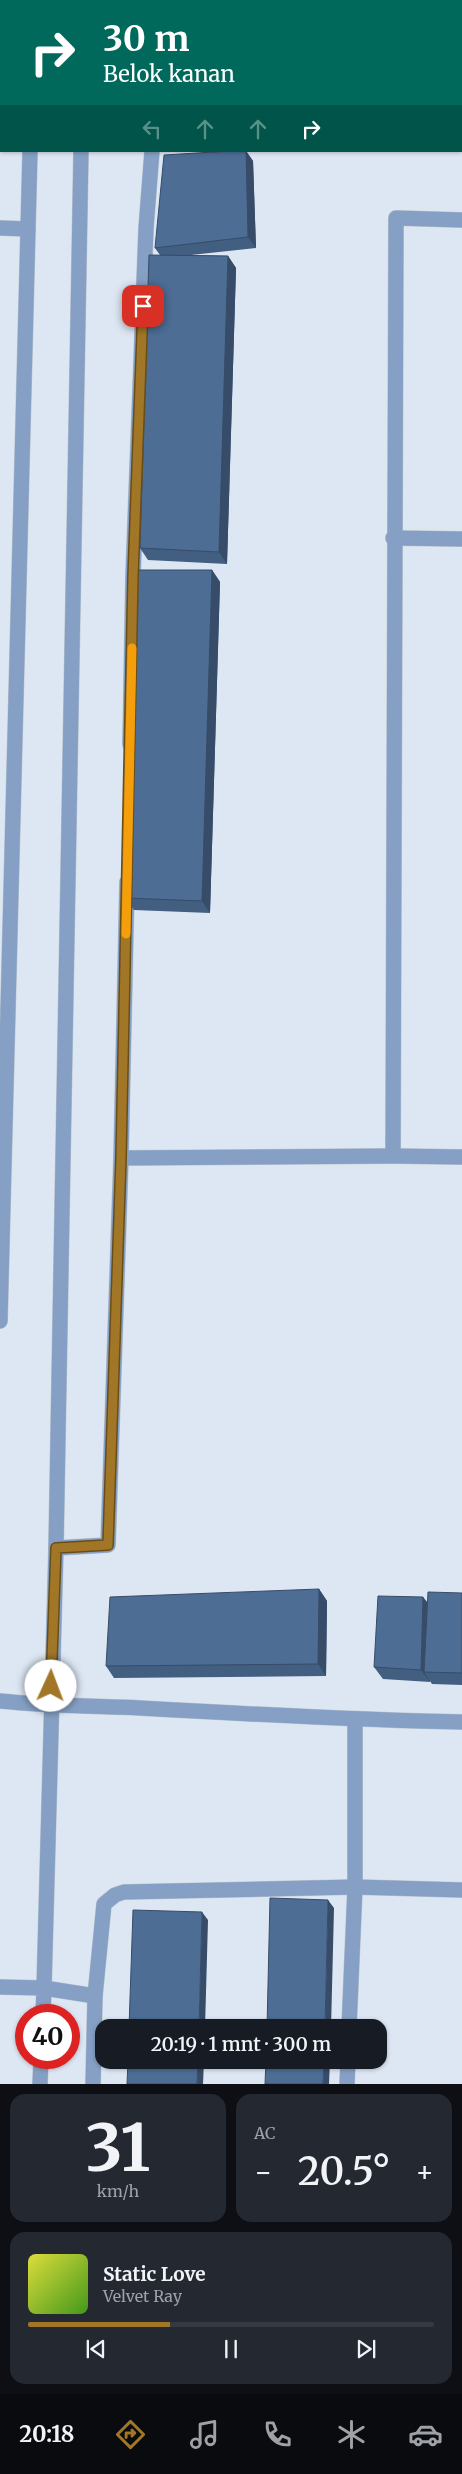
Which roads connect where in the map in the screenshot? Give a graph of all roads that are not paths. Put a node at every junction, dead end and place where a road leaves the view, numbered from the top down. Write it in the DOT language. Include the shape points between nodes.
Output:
graph roads {
  1 [pos="30,152"];
  2 [pos="81,152"];
  3 [pos="152,152"];
  4 [pos="462,220"];
  5 [pos="0,228"];
  6 [pos="28,229"];
  7 [pos="393,538"];
  8 [pos="462,539"];
  9 [pos="130,760"];
  10 [pos="128,869"];
  11 [pos="393,1156"];
  12 [pos="462,1157"];
  13 [pos="121,1158"];
  14 [pos="0,1321"];
  15 [pos="56,1548"];
  16 [pos="0,1702"];
  17 [pos="50,1706"];
  18 [pos="356,1720"];
  19 [pos="462,1722"];
  20 [pos="354,1887"];
  21 [pos="462,1890"];
  22 [pos="0,1987"];
  23 [pos="44,1988"];
  24 [pos="96,1996"];
  25 [pos="43,2004"];
  26 [pos="350,2019"];
  27 [pos="41,2069"];
  28 [pos="348,2069"];
  29 [pos="40,2084"];
  30 [pos="94,2084"];
  31 [pos="347,2084"];
  1 -- 6 [label="street"];
  2 -- 15 [label="street"];
  3 -- 9 [label="street" via="146,228 133,576"];
  4 -- 7 [label="street" via="396,218"];
  5 -- 6 [label="street"];
  6 -- 14 [label="street"];
  7 -- 8 [label="street"];
  7 -- 11 [label="street"];
  10 -- 13 [label="street"];
  11 -- 12 [label="street"];
  11 -- 13 [label="street"];
  13 -- 15 [label="street" via="108,1545"];
  15 -- 17 [label="street"];
  16 -- 17 [label="street"];
  17 -- 18 [label="street"];
  17 -- 23 [label="street"];
  18 -- 19 [label="street"];
  18 -- 20 [label="street"];
  20 -- 21 [label="street"];
  20 -- 24 [label="street" via="124,1892 115,1895 104,1904"];
  20 -- 26 [label="street"];
  22 -- 23 [label="street"];
  23 -- 24 [label="street"];
  23 -- 25 [label="street"];
  24 -- 30 [label="street"];
  27 -- 29 [label="street"];
  28 -- 31 [label="street"];
}
